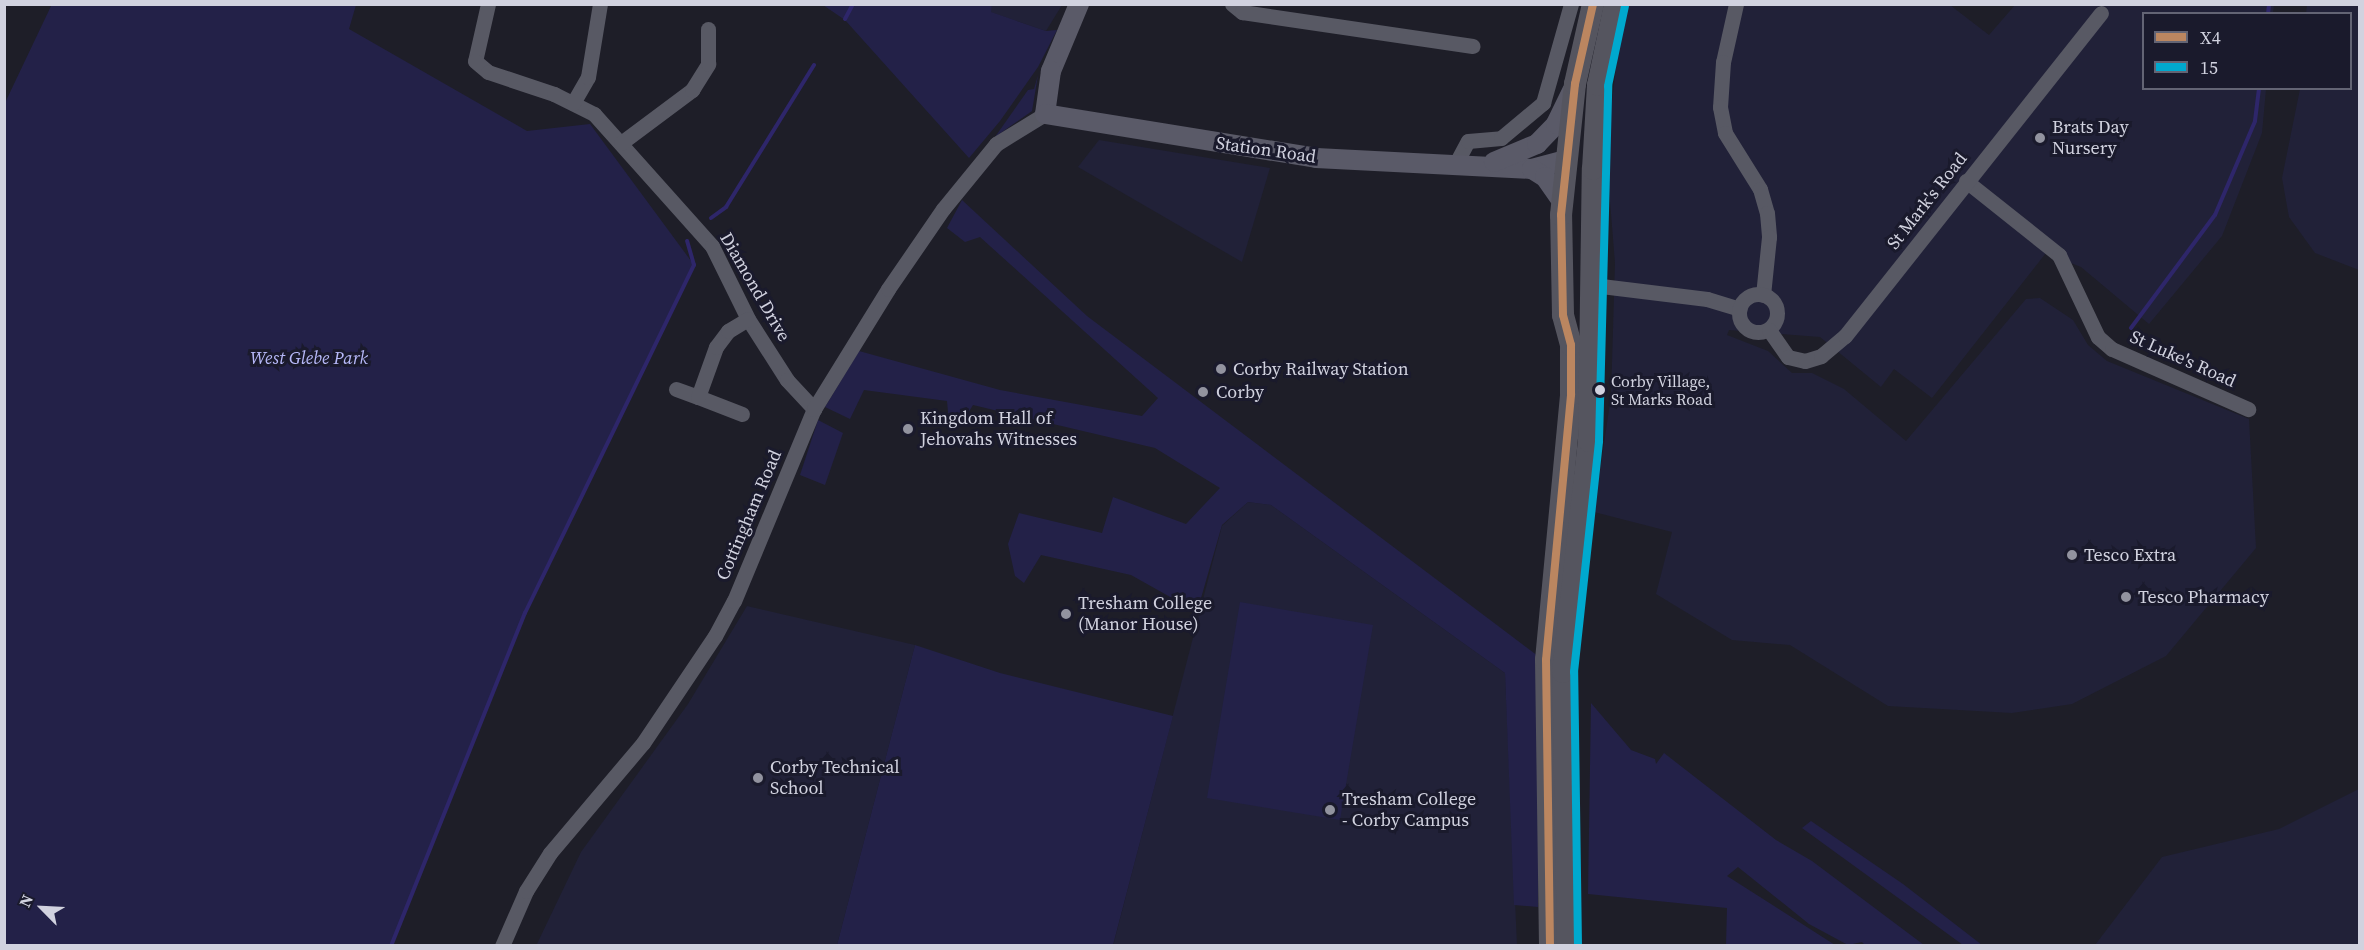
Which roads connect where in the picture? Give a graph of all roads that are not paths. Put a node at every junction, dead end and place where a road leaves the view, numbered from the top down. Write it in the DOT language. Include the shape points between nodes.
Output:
graph roads {
  1 [pos="488,4"];
  2 [pos="600,4"];
  3 [pos="1079,4"];
  4 [pos="1232,4"];
  5 [pos="1571,4"];
  6 [pos="1593,4"];
  7 [pos="1615,4"];
  8 [pos="1736,4"];
  9 [pos="2101,13"];
  10 [pos="708,29"];
  11 [pos="1473,46"];
  12 [pos="1575,84"];
  13 [pos="1598,85"];
  14 [pos="573,104"];
  15 [pos="1045,114"];
  16 [pos="621,143"];
  17 [pos="1566,160"];
  18 [pos="1488,164"];
  19 [pos="1455,165"];
  20 [pos="1532,169"];
  21 [pos="1966,181"];
  22 [pos="1562,201"];
  23 [pos="1560,264"];
  24 [pos="1593,285"];
  25 [pos="1763,295"];
  26 [pos="1738,309"];
  27 [pos="748,319"];
  28 [pos="1768,330"];
  29 [pos="1570,345"];
  30 [pos="676,389"];
  31 [pos="698,397"];
  32 [pos="814,409"];
  33 [pos="2248,410"];
  34 [pos="742,414"];
  35 [pos="506,944"];
  36 [pos="1550,945"];
  37 [pos="1568,945"];
  1 -- 14 [label="street" via="475,61 488,72"];
  2 -- 14 [label="street" via="588,77"];
  3 -- 15 [label="main road" via="1051,71"];
  4 -- 11 [label="street" via="1242,12"];
  5 -- 19 [label="street" via="1543,103 1501,138 1468,141"];
  6 -- 12 [label="highway"];
  7 -- 13 [label="highway"];
  8 -- 25 [label="street" via="1720,107 1725,133 1760,189 1767,213 1769,237"];
  9 -- 21 [label="street, St Mark's Road"];
  10 -- 16 [label="street" via="708,64 692,90"];
  12 -- 17 [label="highway"];
  12 -- 18 [label="main road, Station Road" via="1556,124 1537,144"];
  13 -- 17 [label="highway" via="1577,153"];
  13 -- 24 [label="highway"];
  14 -- 16 [label="street, Diamond Drive" via="594,114"];
  15 -- 19 [label="main road, Station Road" via="1280,154"];
  15 -- 32 [label="street, Cottingham Road" via="996,144 978,164 888,289"];
  16 -- 27 [label="street, Diamond Drive" via="712,246"];
  17 -- 20 [label="main road, Station Road"];
  17 -- 22 [label="highway"];
  18 -- 19 [label="main road, Station Road"];
  18 -- 20 [label="main road, Station Road"];
  20 -- 22 [label="main road" via="1545,177"];
  21 -- 28 [label="street, St Mark's Road" via="1845,336 1826,353 1804,361 1788,357"];
  21 -- 33 [label="street, St Luke's Road" via="2059,255 2098,337 2112,349"];
  22 -- 23 [label="highway"];
  23 -- 24 [label="highway" via="1576,280"];
  23 -- 29 [label="highway" via="1564,327"];
  24 -- 26 [label="street" via="1707,299"];
  24 -- 29 [label="highway" via="1578,297"];
  24 -- 37 [label="highway" via="1589,441 1563,672"];
  25 -- 26 [label="street" via="1746,298"];
  25 -- 28 [label="street" via="1773,302 1777,314"];
  26 -- 28 [label="street" via="1739,320 1747,330"];
  27 -- 31 [label="street" via="728,330 716,347"];
  27 -- 32 [label="street, Diamond Drive" via="787,380"];
  29 -- 36 [label="highway" via="1570,430 1546,660"];
  30 -- 31 [label="street"];
  31 -- 34 [label="street"];
  32 -- 35 [label="street, Cottingham Road" via="734,601 715,636 655,727 550,853 526,891"];
}
